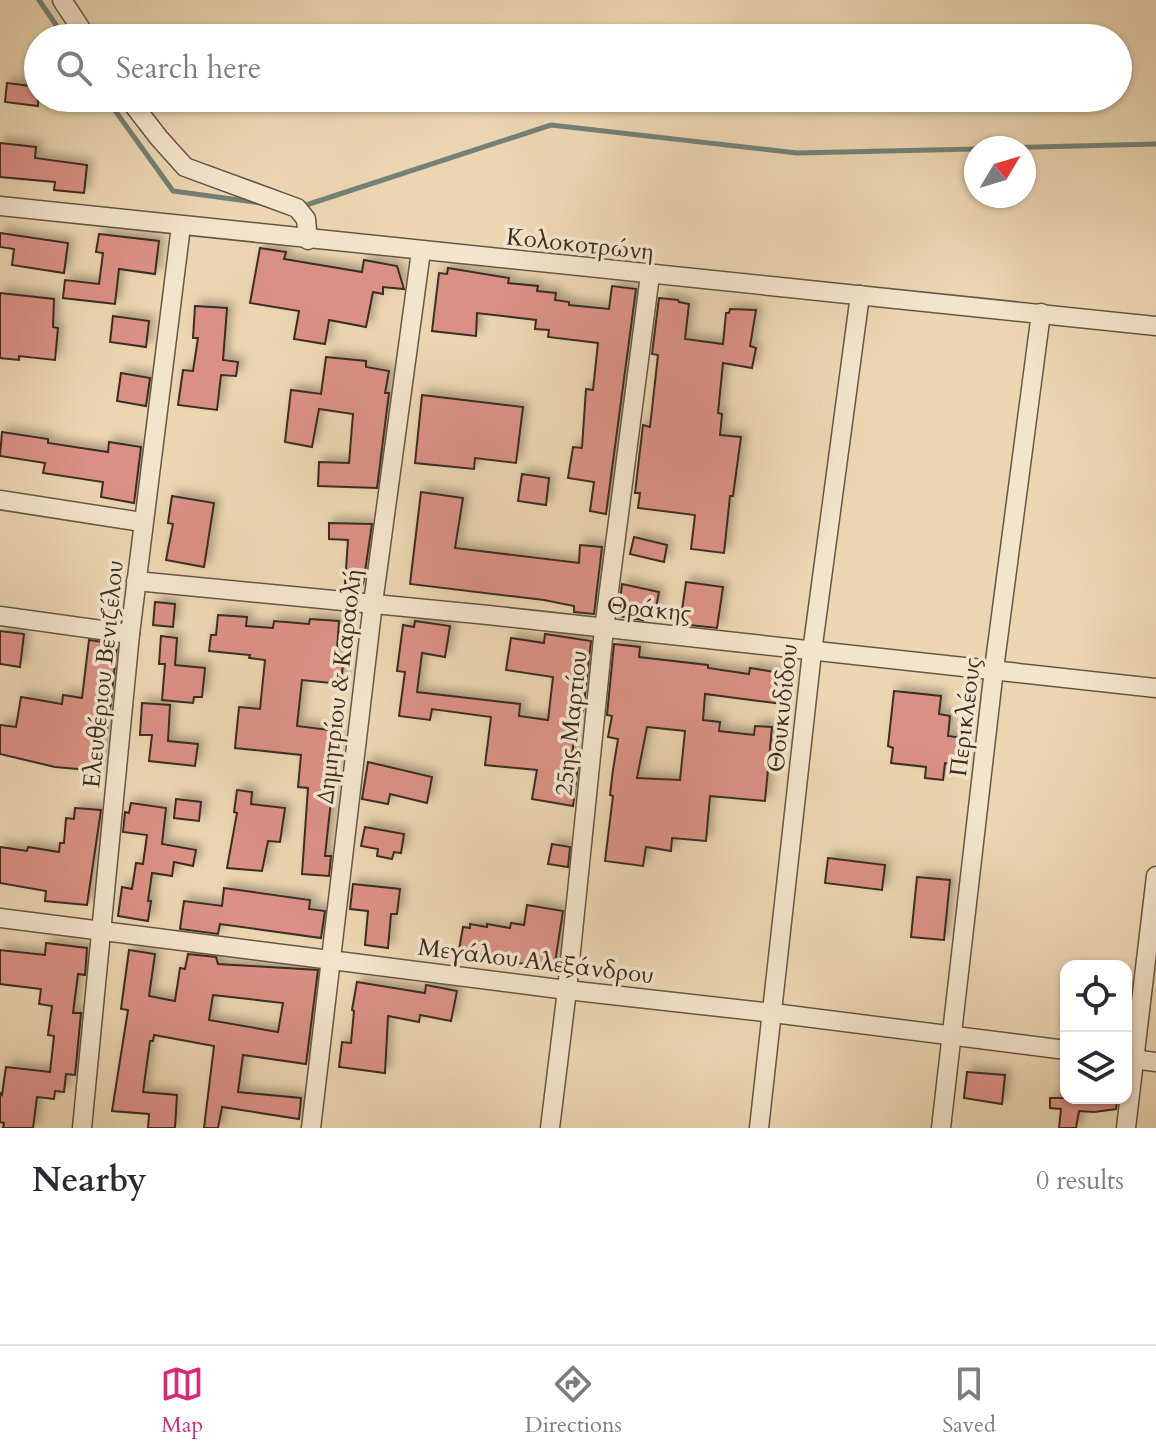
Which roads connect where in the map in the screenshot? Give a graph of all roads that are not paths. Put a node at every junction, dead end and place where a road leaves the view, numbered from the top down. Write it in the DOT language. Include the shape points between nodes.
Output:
graph roads {
  1 [pos="62,0"];
  2 [pos="78,24"];
  3 [pos="139,112"];
  4 [pos="0,206"];
  5 [pos="181,226"];
  6 [pos="308,240"];
  7 [pos="421,251"];
  8 [pos="650,275"];
  9 [pos="860,295"];
  10 [pos="1041,313"];
  11 [pos="1156,326"];
  12 [pos="0,500"];
  13 [pos="142,522"];
  14 [pos="136,581"];
  15 [pos="373,603"];
  16 [pos="0,616"];
  17 [pos="604,629"];
  18 [pos="130,634"];
  19 [pos="812,652"];
  20 [pos="994,669"];
  21 [pos="1156,688"];
  22 [pos="1156,876"];
  23 [pos="0,918"];
  24 [pos="102,932"];
  25 [pos="332,958"];
  26 [pos="567,990"];
  27 [pos="773,1013"];
  28 [pos="952,1036"];
  29 [pos="1132,1044"];
  30 [pos="1060,1049"];
  31 [pos="1132,1058"];
  32 [pos="1156,1062"];
  33 [pos="1127,1104"];
  34 [pos="82,1128"];
  35 [pos="311,1128"];
  36 [pos="550,1128"];
  37 [pos="759,1128"];
  38 [pos="941,1128"];
  39 [pos="1126,1128"];
  1 -- 2 [label="street"];
  3 -- 6 [label="street" via="185,167 297,208 306,219"];
  4 -- 5 [label="street, Κολοκοτρώνη"];
  5 -- 6 [label="street, Κολοκοτρώνη"];
  5 -- 13 [label="street, Ελευθέριου Βενιζέλου"];
  6 -- 7 [label="street, Κολοκοτρώνη"];
  7 -- 8 [label="street, Κολοκοτρώνη"];
  7 -- 15 [label="street, Δημητρίου & Καραολή"];
  8 -- 9 [label="street, Κολοκοτρώνη"];
  8 -- 17 [label="street, 25ης Μαρτίου"];
  9 -- 10 [label="street, Κολοκοτρώνη"];
  9 -- 19 [label="street, Θουκυδίδου"];
  10 -- 11 [label="street, Κολοκοτρώνη"];
  10 -- 20 [label="street, Περικλέους"];
  12 -- 13 [label="street"];
  13 -- 14 [label="street, Ελευθέριου Βενιζέλου"];
  14 -- 15 [label="street, Θράκης"];
  14 -- 18 [label="street, Ελευθέριου Βενιζέλου"];
  15 -- 17 [label="street, Θράκης"];
  15 -- 25 [label="street, Δημητρίου & Καραολή"];
  16 -- 18 [label="street"];
  17 -- 19 [label="street, Θράκης"];
  17 -- 26 [label="street, 25ης Μαρτίου"];
  18 -- 24 [label="street, Ελευθέριου Βενιζέλου"];
  19 -- 20 [label="street, Θράκης"];
  19 -- 27 [label="street, Θουκυδίδου"];
  20 -- 21 [label="street, Θράκης"];
  20 -- 28 [label="street, Περικλέους"];
  22 -- 29 [label="street"];
  23 -- 24 [label="street, Μεγάλου Αλεξάνδρου"];
  24 -- 25 [label="street, Μεγάλου Αλεξάνδρου"];
  24 -- 34 [label="street, Ελευθέριου Βενιζέλου"];
  25 -- 26 [label="street, Μεγάλου Αλεξάνδρου"];
  25 -- 35 [label="street, Δημητρίου & Καραολή"];
  26 -- 27 [label="street, Μεγάλου Αλεξάνδρου"];
  26 -- 36 [label="street, 25ης Μαρτίου"];
  27 -- 28 [label="street, Μεγάλου Αλεξάνδρου"];
  27 -- 37 [label="street, Θουκυδίδου"];
  28 -- 30 [label="street, Μεγάλου Αλεξάνδρου"];
  28 -- 38 [label="street, Περικλέους"];
  31 -- 32 [label="street"];
  33 -- 39 [label="street"];
}
